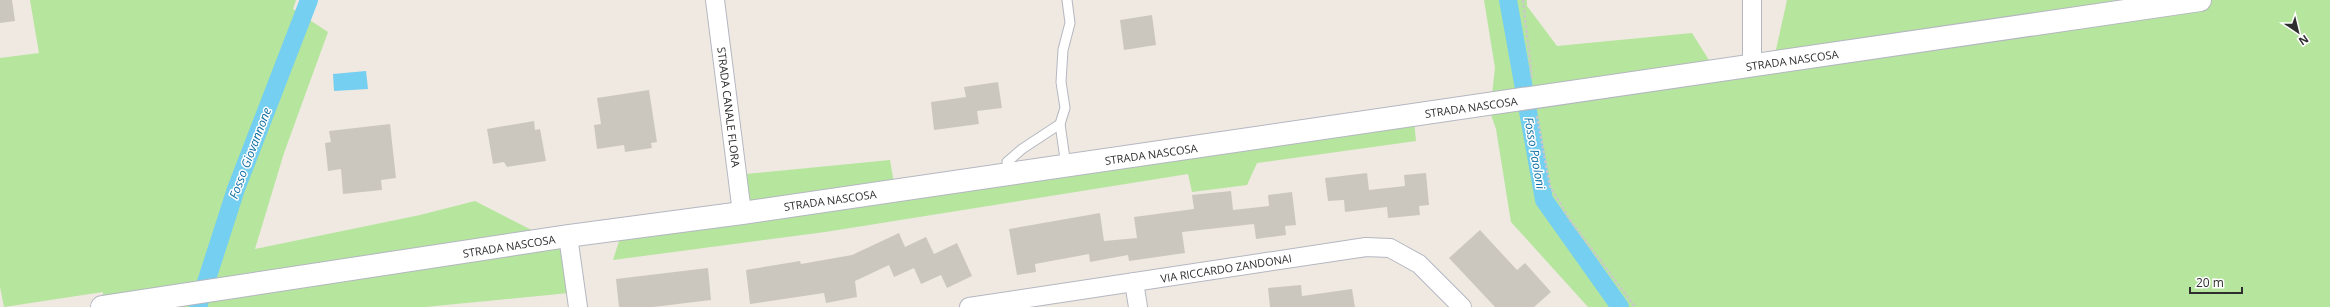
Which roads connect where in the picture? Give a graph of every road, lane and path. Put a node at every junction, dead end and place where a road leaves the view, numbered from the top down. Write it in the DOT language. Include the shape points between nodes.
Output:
graph roads {
  1 [pos="715,0"];
  2 [pos="1067,0"];
  3 [pos="1522,0"];
  4 [pos="1752,0"];
  5 [pos="2200,0"];
  6 [pos="1752,66"];
  7 [pos="1535,98"];
  8 [pos="1060,124"];
  9 [pos="1066,166"];
  10 [pos="1009,174"];
  11 [pos="742,213"];
  12 [pos="568,236"];
  13 [pos="1134,282"];
  14 [pos="102,307"];
  15 [pos="578,307"];
  16 [pos="969,307"];
  17 [pos="1138,307"];
  18 [pos="1462,307"];
  19 [pos="1635,307"];
  1 -- 11 [label="street, STRADA CANALE FLORA"];
  2 -- 8 [label="lane" via="1070,23 1063,50 1061,82 1065,108"];
  3 -- 7 [label="path"];
  4 -- 6 [label="street"];
  5 -- 6 [label="street, STRADA NASCOSA"];
  6 -- 7 [label="street, STRADA NASCOSA"];
  7 -- 9 [label="street, STRADA NASCOSA"];
  7 -- 19 [label="path" via="1550,186 1570,220"];
  8 -- 9 [label="lane"];
  8 -- 10 [label="lane" via="1007,162"];
  9 -- 10 [label="street, STRADA NASCOSA"];
  10 -- 11 [label="street, STRADA NASCOSA"];
  11 -- 12 [label="street, STRADA NASCOSA"];
  12 -- 14 [label="street, STRADA NASCOSA"];
  12 -- 15 [label="street"];
  13 -- 16 [label="street, VIA RICCARDO ZANDONAI"];
  13 -- 17 [label="street"];
  13 -- 18 [label="street, VIA RICCARDO ZANDONAI" via="1366,247 1390,248 1420,264"];
}
